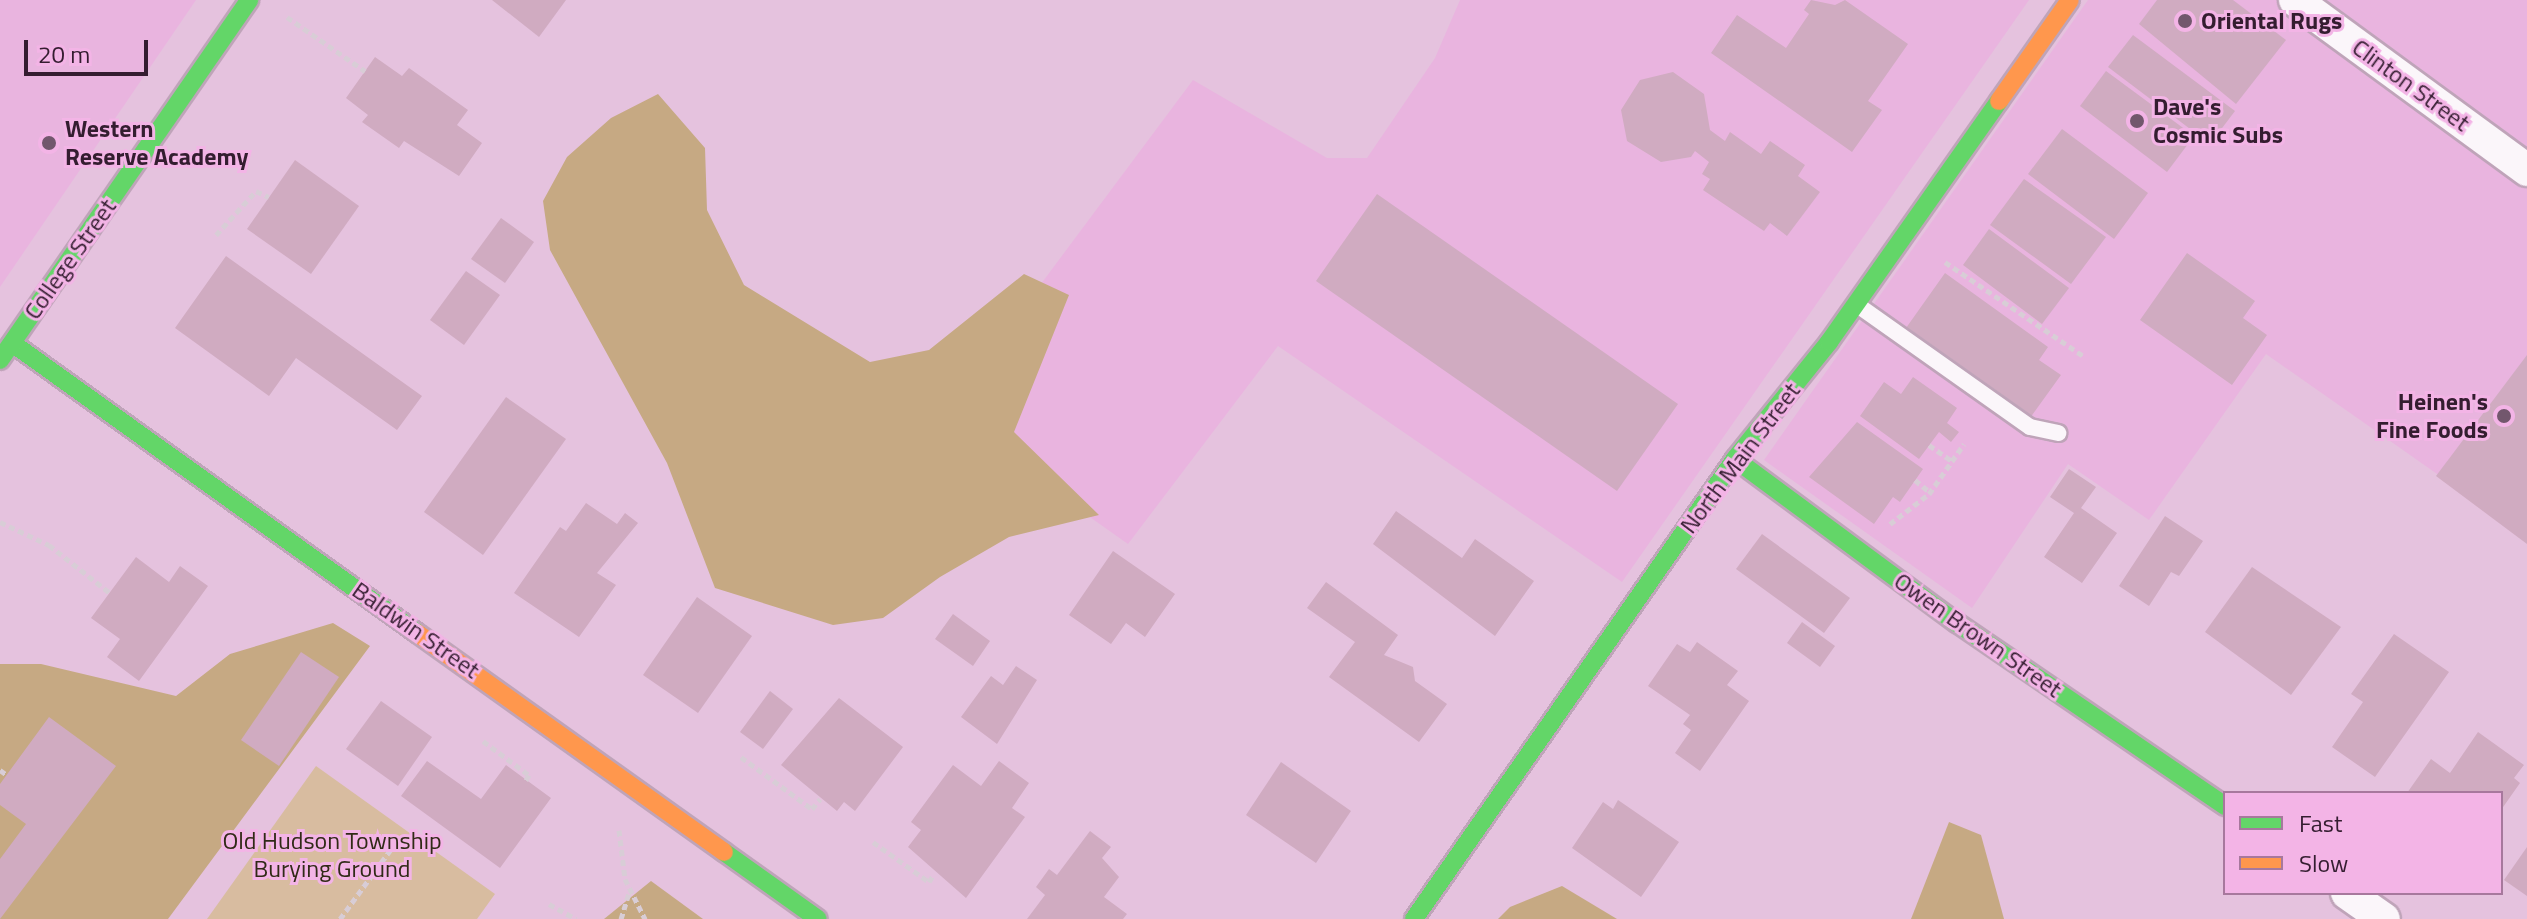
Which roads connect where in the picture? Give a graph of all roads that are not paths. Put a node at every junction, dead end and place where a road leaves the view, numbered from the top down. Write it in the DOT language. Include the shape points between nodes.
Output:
graph roads {
  1 [pos="249,0"];
  2 [pos="2070,0"];
  3 [pos="2295,0"];
  4 [pos="2527,170"];
  5 [pos="1856,303"];
  6 [pos="12,343"];
  7 [pos="0,360"];
  8 [pos="2058,433"];
  9 [pos="1735,459"];
  10 [pos="2223,805"];
  11 [pos="2350,895"];
  12 [pos="818,919"];
  13 [pos="1414,919"];
  14 [pos="2384,919"];
  1 -- 6 [label="street, College Street"];
  2 -- 5 [label="street, North Main Street"];
  3 -- 4 [label="street, Clinton Street"];
  5 -- 8 [label="lane" via="2030,427"];
  5 -- 9 [label="street, North Main Street"];
  6 -- 7 [label="street, College Street"];
  6 -- 12 [label="street, Baldwin Street"];
  9 -- 10 [label="street, Owen Brown Street" via="1965,629"];
  9 -- 13 [label="street, North Main Street"];
  11 -- 14 [label="street"];
}
